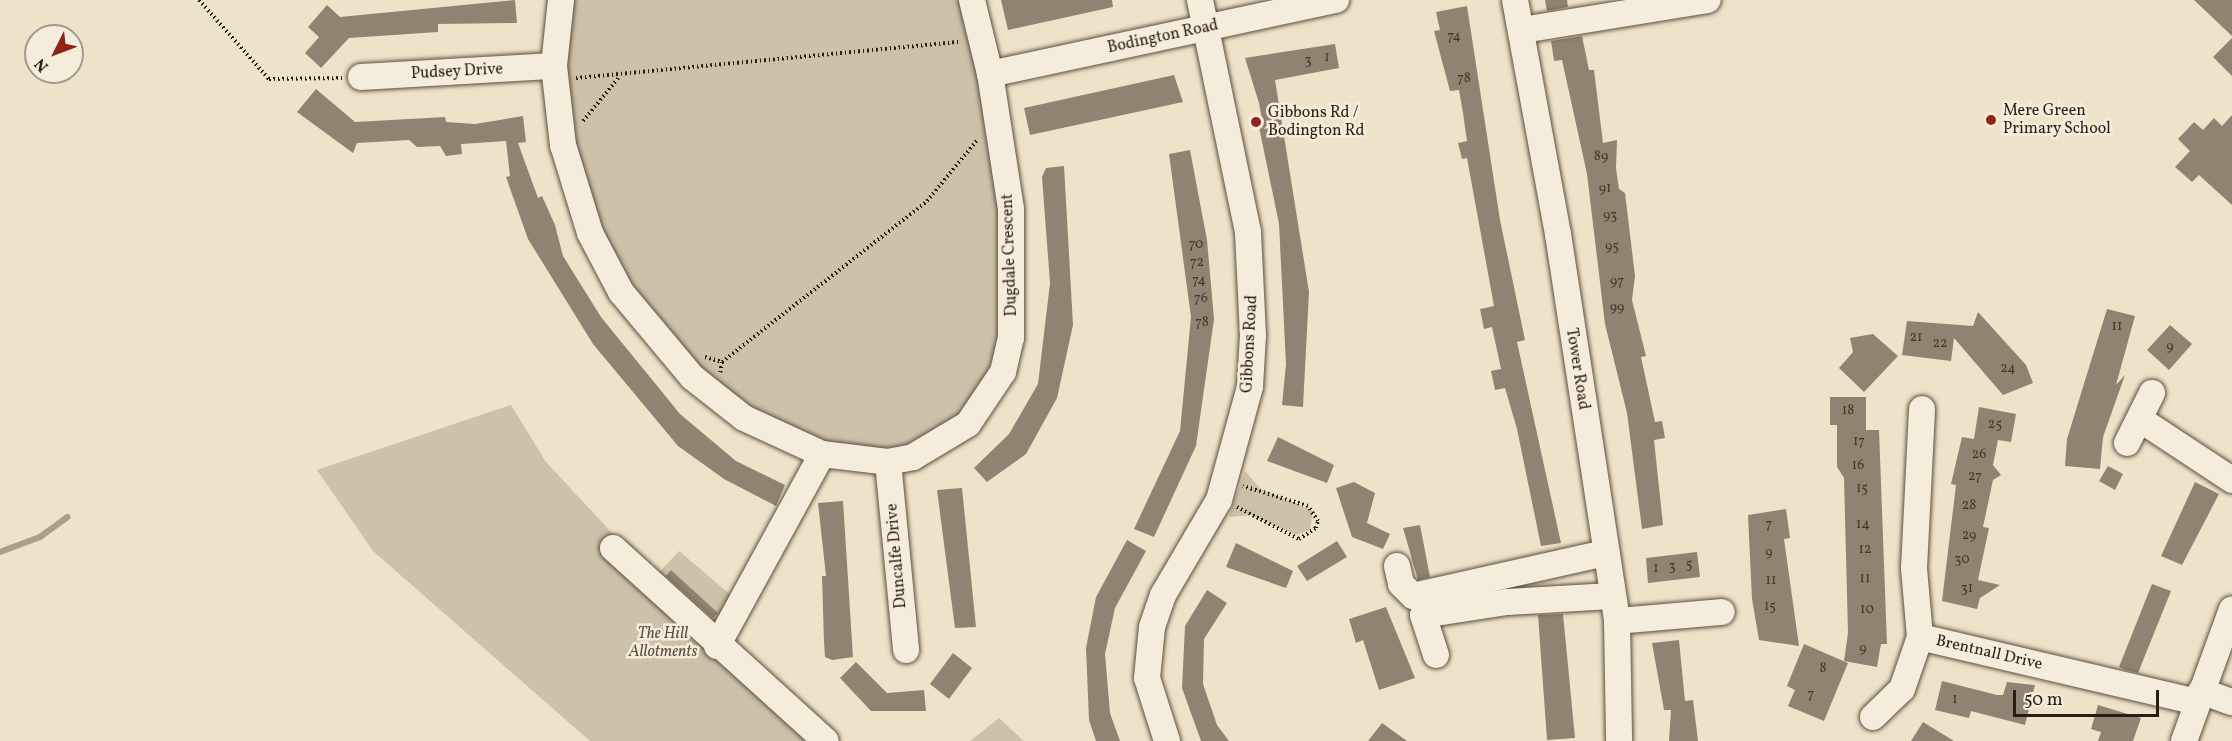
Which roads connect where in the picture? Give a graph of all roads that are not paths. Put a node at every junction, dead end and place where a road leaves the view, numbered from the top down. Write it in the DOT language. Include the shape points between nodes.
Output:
graph roads {
  1 [pos="561,0"];
  2 [pos="972,0"];
  3 [pos="1200,0"];
  4 [pos="1336,0"];
  5 [pos="1515,0"];
  6 [pos="1708,0"];
  7 [pos="1206,27"];
  8 [pos="1522,30"];
  9 [pos="554,73"];
  10 [pos="990,74"];
  11 [pos="361,77"];
  12 [pos="2152,393"];
  13 [pos="1922,409"];
  14 [pos="2140,420"];
  15 [pos="2127,443"];
  16 [pos="822,454"];
  17 [pos="888,462"];
  18 [pos="2232,480"];
  19 [pos="613,548"];
  20 [pos="1606,553"];
  21 [pos="1397,566"];
  22 [pos="1615,609"];
  23 [pos="2232,609"];
  24 [pos="1722,611"];
  25 [pos="1920,637"];
  26 [pos="717,646"];
  27 [pos="906,650"];
  28 [pos="1436,655"];
  29 [pos="2199,696"];
  30 [pos="2232,702"];
  31 [pos="1872,717"];
  32 [pos="826,741"];
  33 [pos="1167,741"];
  34 [pos="1619,741"];
  35 [pos="2184,741"];
  1 -- 9 [label="street, Dugdale Crescent"];
  2 -- 10 [label="street, Dugdale Crescent"];
  3 -- 7 [label="street, Gibbons Road"];
  4 -- 7 [label="street, Bodington Road"];
  5 -- 8 [label="street, Tower Road"];
  6 -- 8 [label="street"];
  7 -- 10 [label="street, Bodington Road"];
  7 -- 33 [label="street, Gibbons Road" via="1253,274 1250,387 1222,489 1163,595 1152,627 1148,678"];
  8 -- 20 [label="street, Tower Road"];
  9 -- 11 [label="street, Pudsey Drive"];
  9 -- 16 [label="street, Dugdale Crescent" via="563,145 590,232 621,292 671,355 744,418"];
  10 -- 17 [label="street, Dugdale Crescent" via="1011,209 1014,303 1003,372 968,424 913,457"];
  12 -- 14 [label="street"];
  13 -- 25 [label="street, Brentnall Drive" via="1914,568"];
  14 -- 15 [label="street"];
  14 -- 18 [label="street"];
  16 -- 17 [label="street, Dugdale Crescent"];
  16 -- 26 [label="street"];
  17 -- 27 [label="street, Duncalfe Drive"];
  19 -- 26 [label="street"];
  20 -- 21 [label="street" via="1413,596 1401,585"];
  20 -- 22 [label="street, Tower Road"];
  22 -- 24 [label="street"];
  22 -- 28 [label="street" via="1507,602 1423,615"];
  22 -- 34 [label="street, Tower Road"];
  23 -- 29 [label="street"];
  25 -- 29 [label="street, Brentnall Drive"];
  25 -- 31 [label="street, Brentnall Drive" via="1902,689"];
  26 -- 32 [label="street"];
  29 -- 30 [label="street, Brentnall Drive"];
  29 -- 35 [label="street"];
}
